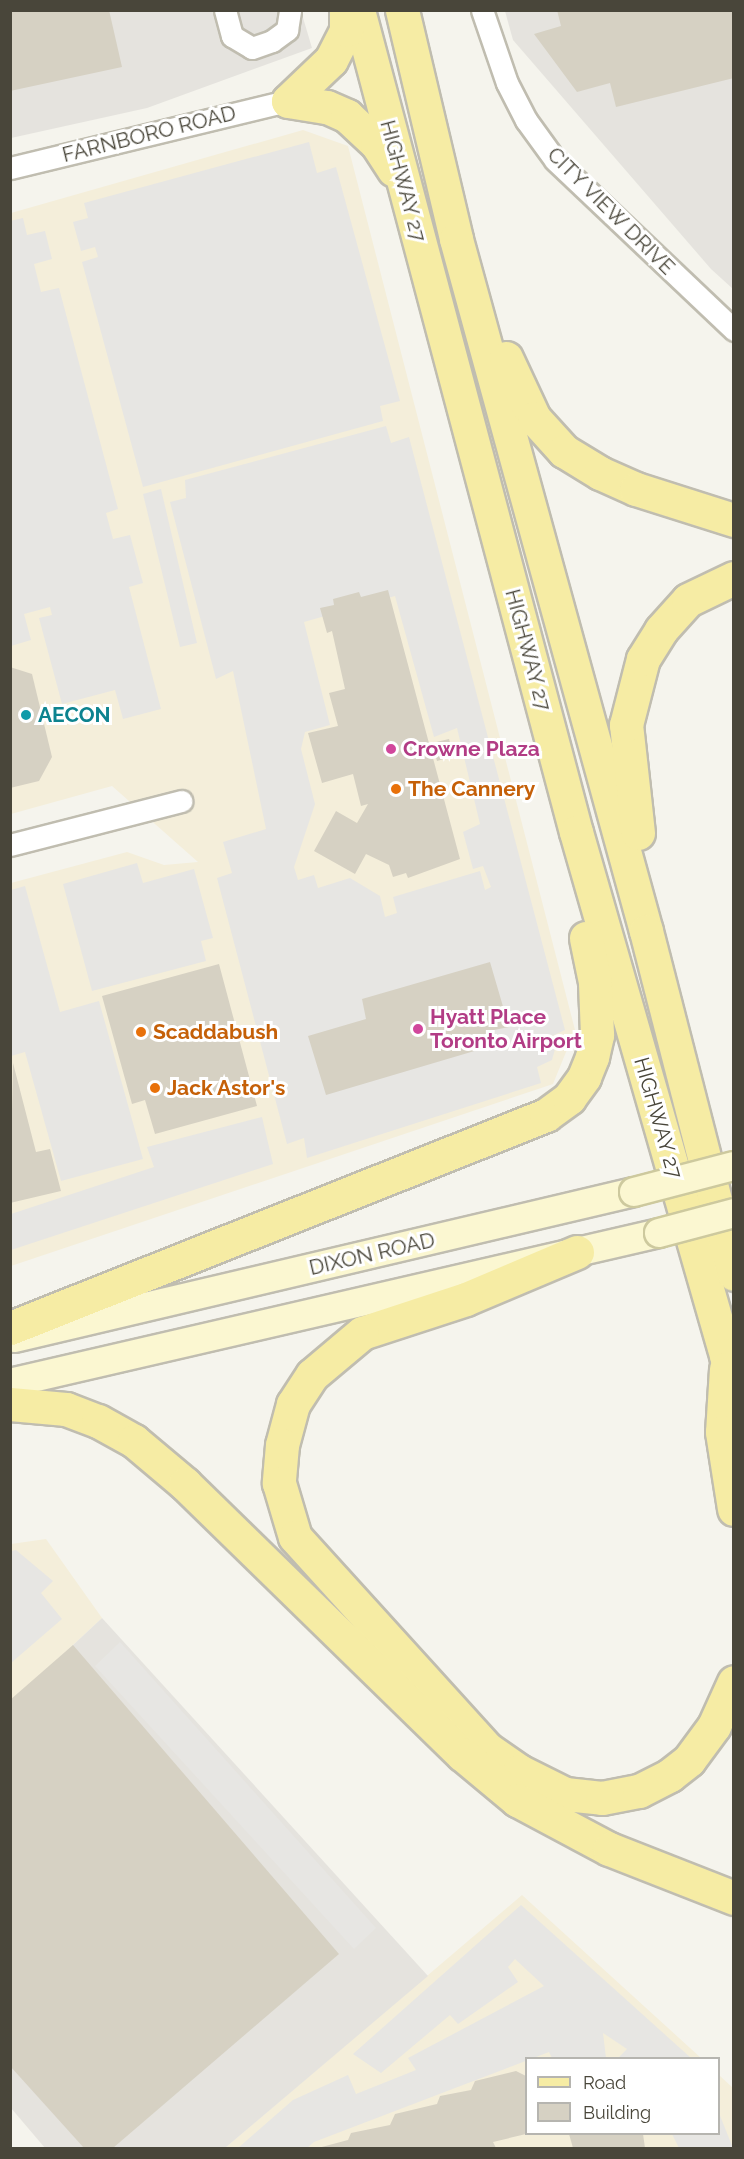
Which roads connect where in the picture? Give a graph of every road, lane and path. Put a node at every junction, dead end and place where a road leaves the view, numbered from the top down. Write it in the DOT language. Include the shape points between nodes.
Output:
graph roads {
  1 [pos="225,10"];
  2 [pos="290,10"];
  3 [pos="346,10"];
  4 [pos="358,10"];
  5 [pos="402,10"];
  6 [pos="482,10"];
  7 [pos="288,101"];
  8 [pos="10,168"];
  9 [pos="403,184"];
  10 [pos="456,239"];
  11 [pos="734,330"];
  12 [pos="734,520"];
  13 [pos="734,578"];
  14 [pos="181,801"];
  15 [pos="576,832"];
  16 [pos="10,845"];
  17 [pos="646,931"];
  18 [pos="734,1166"];
  19 [pos="734,1214"];
  20 [pos="577,1252"];
  21 [pos="734,1274"];
  22 [pos="10,1328"];
  23 [pos="10,1339"];
  24 [pos="726,1355"];
  25 [pos="10,1383"];
  26 [pos="734,1392"];
  27 [pos="10,1404"];
  28 [pos="734,1509"];
  29 [pos="734,1682"];
  30 [pos="734,1898"];
  1 -- 2 [label="street" via="232,36 252,48 288,30"];
  3 -- 7 [label="main road" via="346,30 331,60"];
  4 -- 9 [label="main road, HIGHWAY 27"];
  5 -- 10 [label="main road, HIGHWAY 27"];
  6 -- 11 [label="street, CITY VIEW DRIVE" via="507,83 526,120 555,160"];
  7 -- 8 [label="street, FARNBORO ROAD"];
  7 -- 9 [label="main road" via="327,107 347,116 377,144"];
  9 -- 15 [label="main road, HIGHWAY 27"];
  10 -- 12 [label="main road" via="534,418 564,451 636,489"];
  10 -- 17 [label="main road, HIGHWAY 27"];
  13 -- 17 [label="main road" via="688,600 661,630 643,659 632,695 626,725 627,758 641,855"];
  14 -- 16 [label="street"];
  15 -- 22 [label="main road" via="580,908 595,982 597,1035 584,1077 569,1098 546,1115"];
  15 -- 24 [label="main road, HIGHWAY 27"];
  17 -- 21 [label="main road, HIGHWAY 27"];
  18 -- 23 [label="main road, DIXON ROAD, bridge"];
  19 -- 20 [label="main road, DIXON ROAD, bridge"];
  20 -- 25 [label="main road, DIXON ROAD"];
  20 -- 29 [label="main road" via="466,1299 362,1333 336,1352 312,1375 293,1404 282,1445 279,1483 288,1520 309,1556 486,1748 519,1771 565,1794 602,1798 639,1791 670,1775 689,1760 714,1726"];
  24 -- 26 [label="main road, HIGHWAY 27"];
  24 -- 28 [label="main road" via="722,1432"];
  27 -- 30 [label="main road" via="66,1409 134,1441 185,1484 462,1754 517,1800 609,1849"];
}
